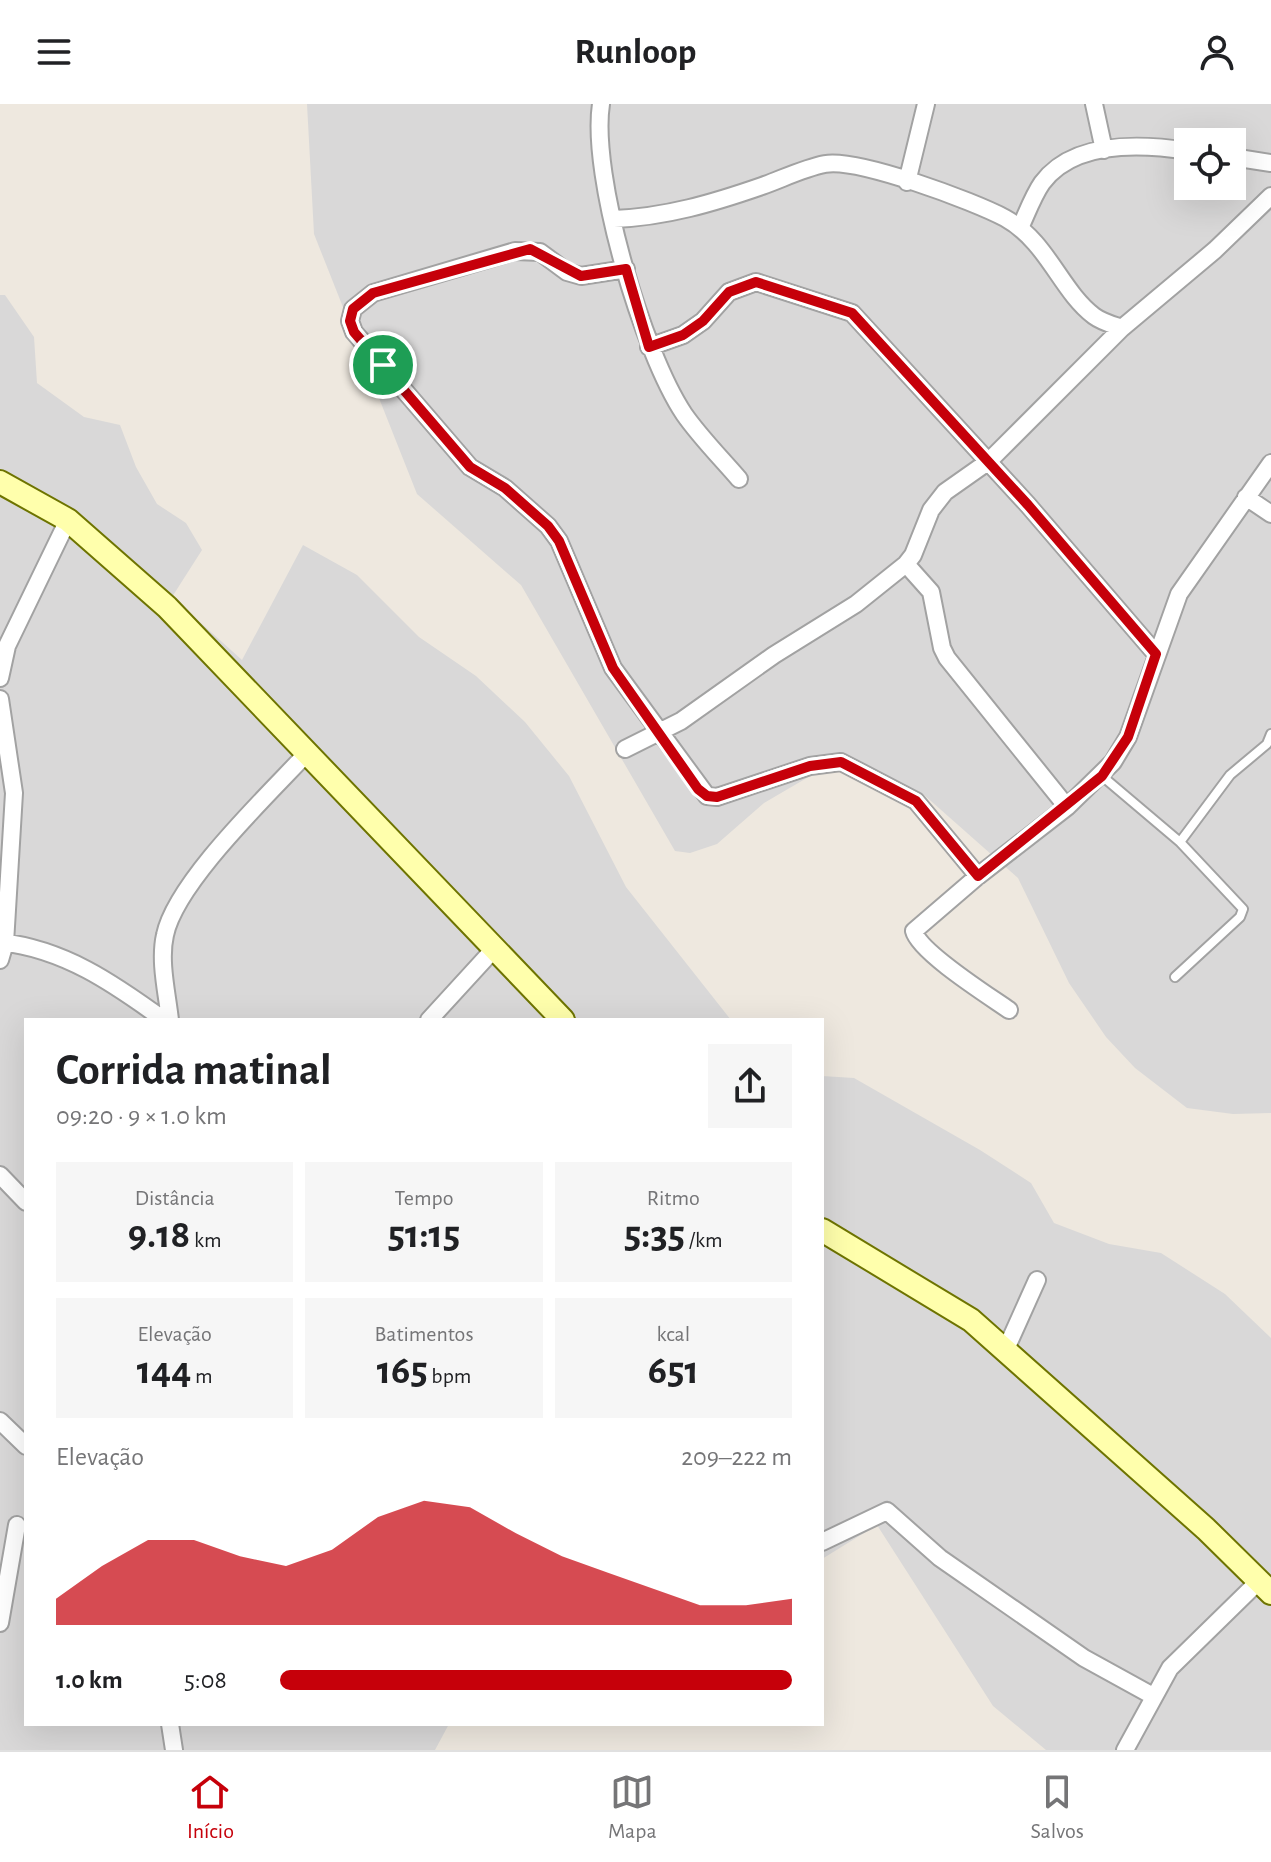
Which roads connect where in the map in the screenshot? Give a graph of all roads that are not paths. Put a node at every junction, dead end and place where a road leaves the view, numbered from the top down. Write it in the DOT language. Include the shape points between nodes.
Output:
graph roads {
  1 [pos="601,104"];
  2 [pos="926,104"];
  3 [pos="1094,104"];
  4 [pos="1174,149"];
  5 [pos="1104,150"];
  6 [pos="1246,159"];
  7 [pos="1271,163"];
  8 [pos="907,182"];
  9 [pos="1271,196"];
  10 [pos="614,219"];
  11 [pos="1020,228"];
  12 [pos="626,269"];
  13 [pos="1122,328"];
  14 [pos="649,347"];
  15 [pos="989,461"];
  16 [pos="1271,463"];
  17 [pos="739,479"];
  18 [pos="0,482"];
  19 [pos="1246,497"];
  20 [pos="1271,514"];
  21 [pos="68,520"];
  22 [pos="906,564"];
  23 [pos="1156,654"];
  24 [pos="0,678"];
  25 [pos="0,699"];
  26 [pos="661,731"];
  27 [pos="1271,734"];
  28 [pos="1269,745"];
  29 [pos="625,749"];
  30 [pos="307,753"];
  31 [pos="1102,776"];
  32 [pos="1067,807"];
  33 [pos="1180,842"];
  34 [pos="978,876"];
  35 [pos="2,942"];
  36 [pos="494,949"];
  37 [pos="0,960"];
  38 [pos="1175,977"];
  39 [pos="1009,1010"];
  40 [pos="161,1018"];
  41 [pos="170,1018"];
  42 [pos="431,1018"];
  43 [pos="561,1018"];
  44 [pos="0,1175"];
  45 [pos="24,1200"];
  46 [pos="824,1231"];
  47 [pos="1037,1280"];
  48 [pos="1006,1349"];
  49 [pos="0,1421"];
  50 [pos="24,1444"];
  51 [pos="14,1525"];
  52 [pos="824,1541"];
  53 [pos="1265,1586"];
  54 [pos="0,1623"];
  55 [pos="1153,1696"];
  56 [pos="170,1726"];
  57 [pos="174,1750"];
  58 [pos="1125,1750"];
  1 -- 10 [label="street" via="602,164"];
  2 -- 8 [label="street"];
  3 -- 5 [label="street"];
  4 -- 5 [label="street" via="1136,145"];
  5 -- 11 [label="street" via="1054,171"];
  6 -- 7 [label="street"];
  8 -- 10 [label="street" via="828,164 701,207"];
  8 -- 11 [label="street" via="950,195"];
  9 -- 13 [label="street"];
  10 -- 12 [label="street"];
  11 -- 13 [label="street" via="1092,315"];
  12 -- 14 [label="street"];
  12 -- 26 [label="street" via="581,276 540,252 515,251 373,293 353,309 350,321 470,467 505,488 553,533 613,668"];
  13 -- 15 [label="street"];
  14 -- 15 [label="street" via="683,335 741,285 756,282 832,304 871,331"];
  14 -- 17 [label="street" via="684,414"];
  15 -- 22 [label="street" via="945,492"];
  15 -- 23 [label="street"];
  16 -- 19 [label="street"];
  18 -- 21 [label="street"];
  19 -- 20 [label="street"];
  19 -- 23 [label="street" via="1185,583"];
  21 -- 24 [label="street" via="7,646"];
  21 -- 30 [label="street" via="167,607"];
  22 -- 26 [label="street" via="856,604"];
  22 -- 32 [label="street" via="931,592 947,658"];
  23 -- 31 [label="street" via="1128,737"];
  25 -- 35 [label="street" via="14,793"];
  26 -- 29 [label="street"];
  26 -- 34 [label="street" via="707,796 810,766 841,762 855,768 916,801"];
  27 -- 28 [label="lane"];
  28 -- 33 [label="lane" via="1230,775"];
  30 -- 36 [label="street"];
  30 -- 41 [label="street" via="192,883 172,915 164,936"];
  31 -- 32 [label="street"];
  31 -- 33 [label="lane"];
  32 -- 34 [label="street"];
  33 -- 38 [label="lane" via="1243,909"];
  34 -- 39 [label="street" via="914,931 919,942"];
  35 -- 37 [label="street"];
  35 -- 40 [label="street" via="68,960 104,977"];
  36 -- 42 [label="street"];
  36 -- 43 [label="street"];
  44 -- 45 [label="street"];
  46 -- 48 [label="street" via="971,1320"];
  47 -- 48 [label="street"];
  48 -- 53 [label="street"];
  49 -- 50 [label="street"];
  51 -- 54 [label="street"];
  52 -- 55 [label="street" via="887,1511 940,1558 1084,1658"];
  53 -- 55 [label="street" via="1170,1668"];
  55 -- 58 [label="street"];
  56 -- 57 [label="street"];
}
